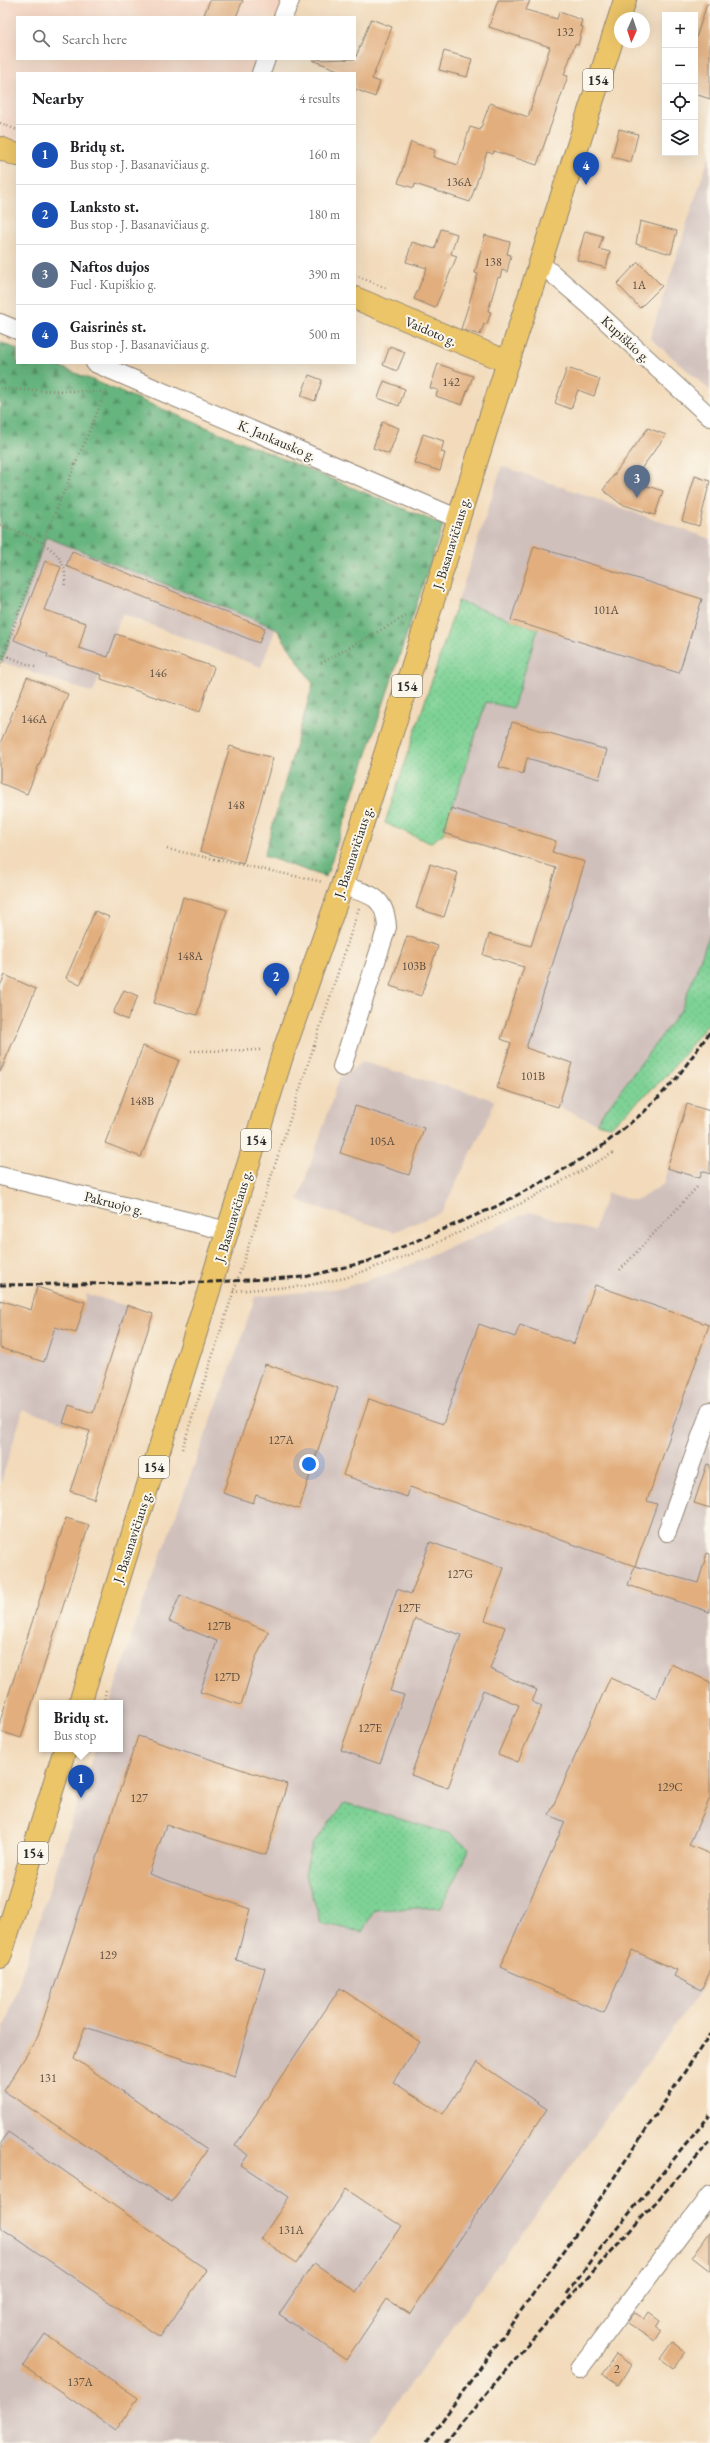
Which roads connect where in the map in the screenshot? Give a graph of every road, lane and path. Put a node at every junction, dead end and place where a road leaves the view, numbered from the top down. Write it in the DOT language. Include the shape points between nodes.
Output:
graph roads {
  1 [pos="290,0"];
  2 [pos="624,0"];
  3 [pos="283,16"];
  4 [pos="266,60"];
  5 [pos="261,72"];
  6 [pos="0,123"];
  7 [pos="16,130"];
  8 [pos="0,148"];
  9 [pos="16,155"];
  10 [pos="540,263"];
  11 [pos="356,298"];
  12 [pos="0,323"];
  13 [pos="16,330"];
  14 [pos="508,362"];
  15 [pos="97,364"];
  16 [pos="114,371"];
  17 [pos="0,389"];
  18 [pos="105,392"];
  19 [pos="710,417"];
  20 [pos="459,518"];
  21 [pos="0,525"];
  22 [pos="44,542"];
  23 [pos="64,588"];
  24 [pos="433,601"];
  25 [pos="4,655"];
  26 [pos="321,663"];
  27 [pos="0,667"];
  28 [pos="35,667"];
  29 [pos="167,849"];
  30 [pos="342,886"];
  31 [pos="364,893"];
  32 [pos="284,1050"];
  33 [pos="191,1051"];
  34 [pos="342,1067"];
  35 [pos="615,1152"];
  36 [pos="0,1176"];
  37 [pos="698,1186"];
  38 [pos="228,1231"];
  39 [pos="620,1270"];
  40 [pos="234,1290"];
  41 [pos="210,1291"];
  42 [pos="710,1411"];
  43 [pos="181,1450"];
  44 [pos="667,1532"];
  45 [pos="105,1686"];
  46 [pos="81,1700"];
  47 [pos="105,1700"];
  48 [pos="64,1752"];
  49 [pos="0,1957"];
  50 [pos="710,2195"];
  51 [pos="579,2369"];
  1 -- 3 [label="street"];
  2 -- 10 [label="main road, J. Basanavičiaus g. / 154"];
  4 -- 5 [label="street"];
  6 -- 7 [label="path"];
  8 -- 9 [label="main road"];
  10 -- 14 [label="main road, J. Basanavičiaus g. / 154"];
  10 -- 19 [label="street, Kupiškio g."];
  11 -- 14 [label="main road, Vaidoto g."];
  12 -- 13 [label="street"];
  14 -- 20 [label="main road, J. Basanavičiaus g. / 154"];
  15 -- 16 [label="street, K. Jankausko g."];
  16 -- 18 [label="path"];
  16 -- 20 [label="street, K. Jankausko g."];
  17 -- 18 [label="path"];
  18 -- 22 [label="path"];
  20 -- 24 [label="main road, J. Basanavičiaus g. / 154"];
  21 -- 22 [label="path"];
  22 -- 23 [label="path" via="61,559 66,576"];
  22 -- 25 [label="path"];
  24 -- 26 [label="path"];
  24 -- 30 [label="main road, J. Basanavičiaus g. / 154"];
  25 -- 27 [label="path"];
  25 -- 28 [label="path"];
  29 -- 30 [label="path"];
  30 -- 31 [label="street"];
  30 -- 32 [label="main road, J. Basanavičiaus g. / 154"];
  31 -- 34 [label="street" via="381,902 386,914 387,927"];
  31 -- 40 [label="path"];
  32 -- 33 [label="path"];
  32 -- 38 [label="main road, J. Basanavičiaus g. / 154"];
  35 -- 40 [label="path" via="524,1202 417,1252 345,1278 304,1286"];
  36 -- 38 [label="street, Pakruojo g."];
  37 -- 39 [label="path"];
  38 -- 41 [label="main road, J. Basanavičiaus g. / 154"];
  40 -- 41 [label="path"];
  40 -- 43 [label="path"];
  41 -- 46 [label="main road, J. Basanavičiaus g. / 154"];
  42 -- 44 [label="street"];
  45 -- 47 [label="path"];
  48 -- 49 [label="main road, 154"];
  50 -- 51 [label="street"];
}
